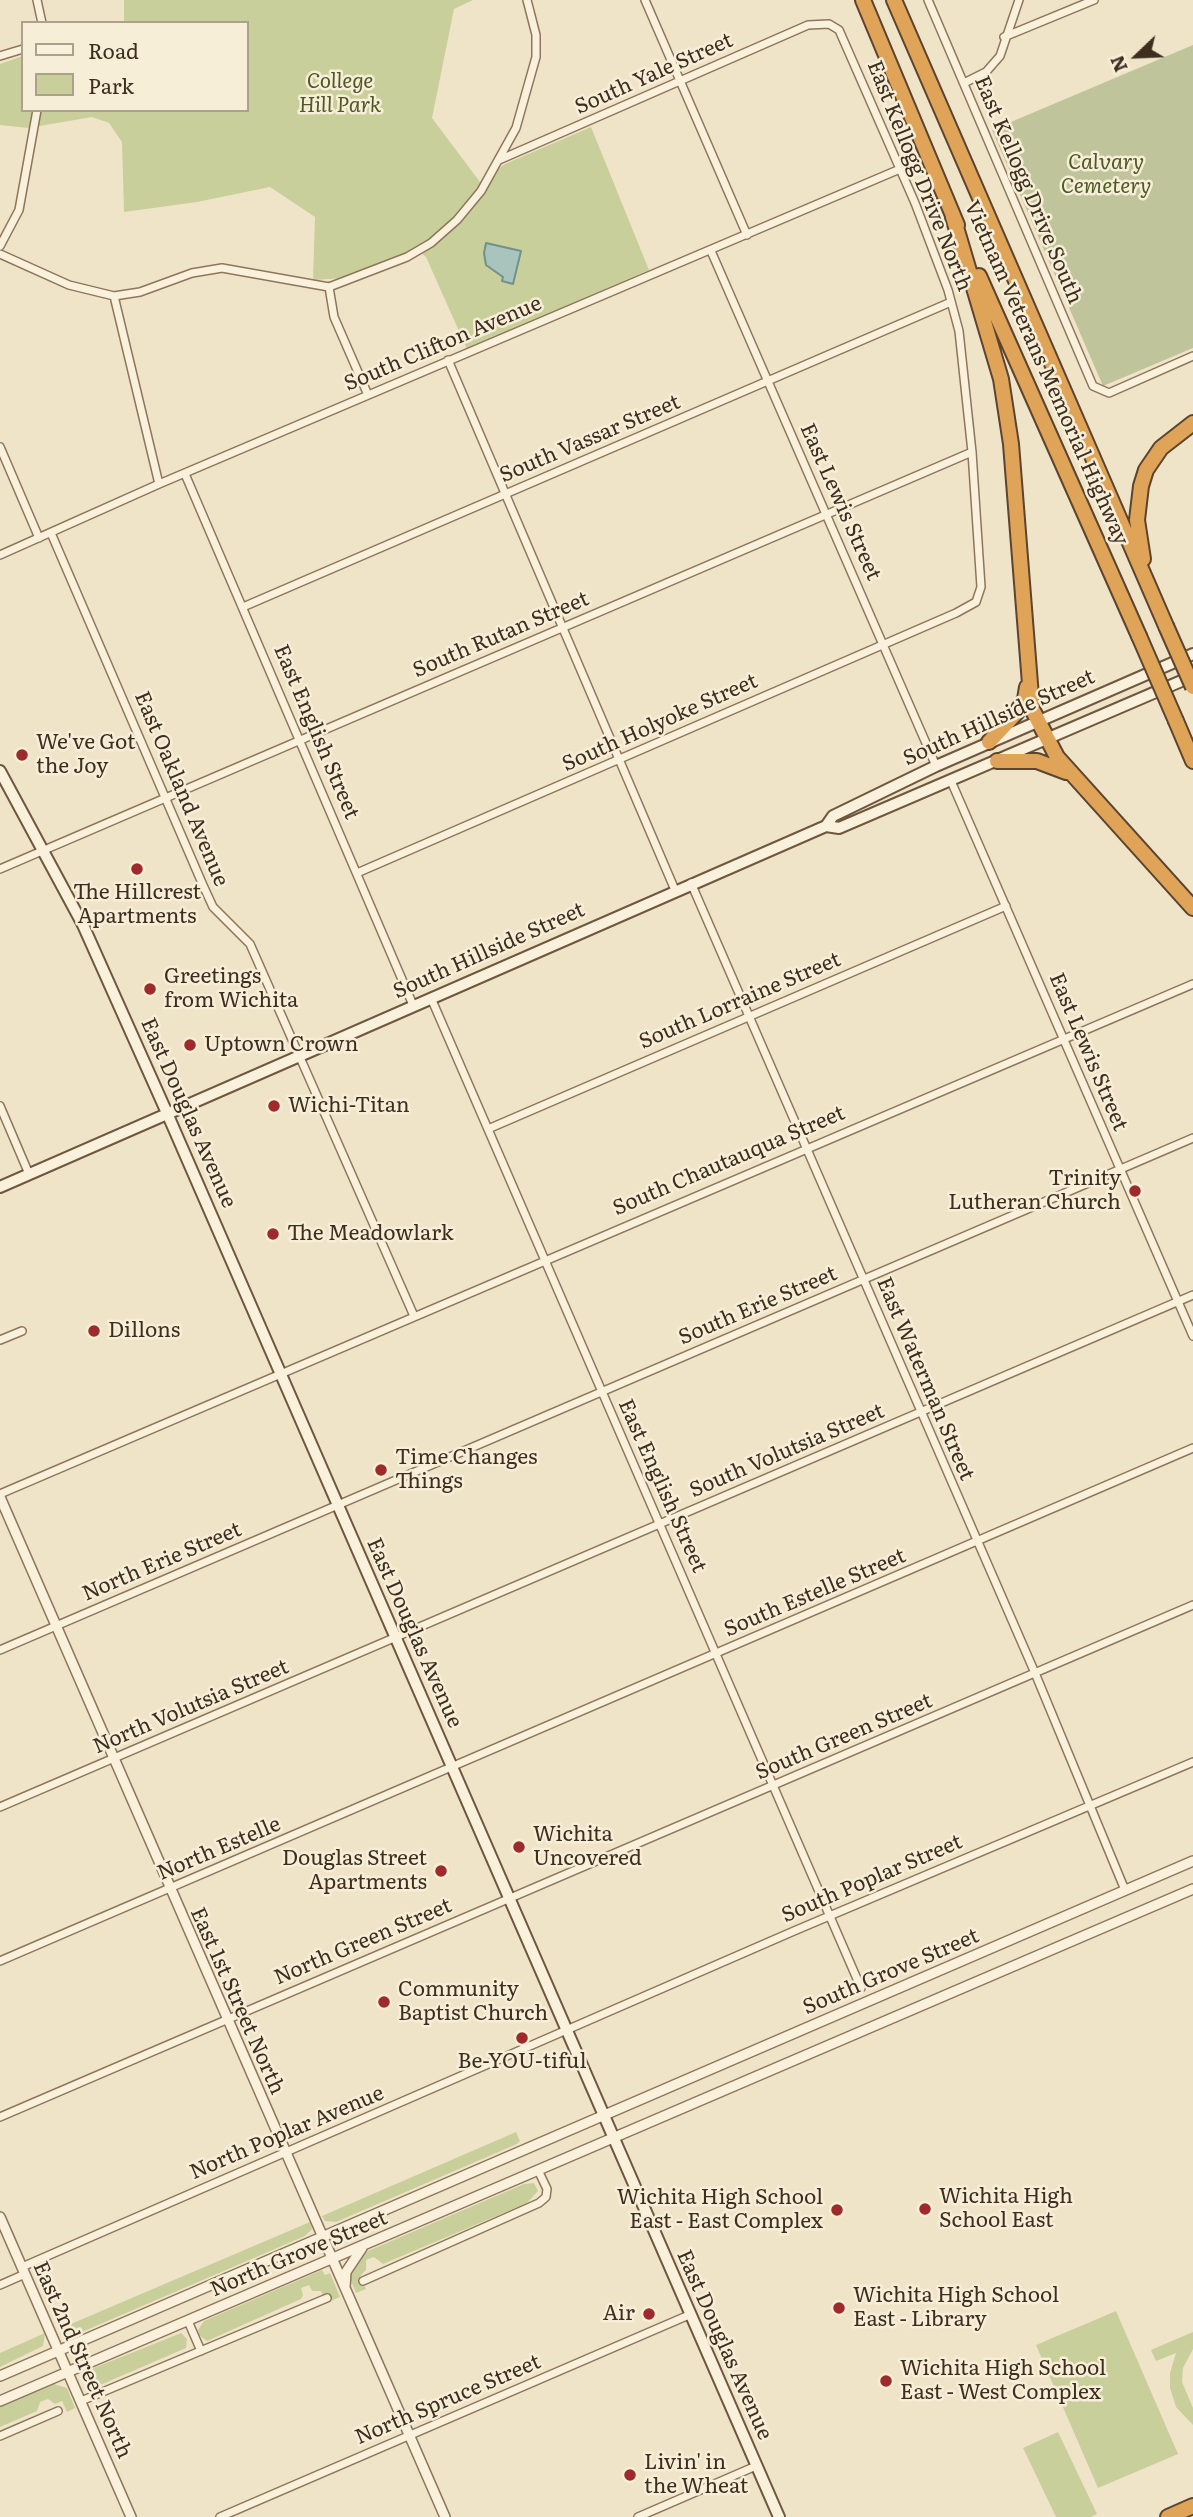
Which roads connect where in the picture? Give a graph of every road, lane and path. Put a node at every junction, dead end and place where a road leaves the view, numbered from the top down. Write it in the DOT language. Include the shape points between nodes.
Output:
graph roads {
  1 [pos="37,0"];
  2 [pos="527,0"];
  3 [pos="645,0"];
  4 [pos="863,0"];
  5 [pos="894,0"];
  6 [pos="928,0"];
  7 [pos="1019,0"];
  8 [pos="1094,0"];
  9 [pos="42,21"];
  10 [pos="825,24"];
  11 [pos="1004,37"];
  12 [pos="21,50"];
  13 [pos="0,57"];
  14 [pos="680,81"];
  15 [pos="964,83"];
  16 [pos="37,112"];
  17 [pos="499,160"];
  18 [pos="900,169"];
  19 [pos="953,217"];
  20 [pos="747,235"];
  21 [pos="0,246"];
  22 [pos="711,251"];
  23 [pos="0,254"];
  24 [pos="329,287"];
  25 [pos="114,296"];
  26 [pos="951,302"];
  27 [pos="1193,356"];
  28 [pos="448,360"];
  29 [pos="768,382"];
  30 [pos="368,395"];
  31 [pos="1193,422"];
  32 [pos="0,447"];
  33 [pos="972,452"];
  34 [pos="185,474"];
  35 [pos="159,484"];
  36 [pos="506,495"];
  37 [pos="826,514"];
  38 [pos="51,533"];
  39 [pos="40,538"];
  40 [pos="0,555"];
  41 [pos="1146,578"];
  42 [pos="976,602"];
  43 [pos="243,607"];
  44 [pos="563,627"];
  45 [pos="883,645"];
  46 [pos="1193,654"];
  47 [pos="1193,676"];
  48 [pos="1028,682"];
  49 [pos="1193,687"];
  50 [pos="1040,720"];
  51 [pos="1049,738"];
  52 [pos="300,740"];
  53 [pos="989,742"];
  54 [pos="620,761"];
  55 [pos="997,761"];
  56 [pos="1193,761"];
  57 [pos="936,766"];
  58 [pos="0,771"];
  59 [pos="1070,774"];
  60 [pos="951,781"];
  61 [pos="166,797"];
  62 [pos="826,826"];
  63 [pos="43,851"];
  64 [pos="0,869"];
  65 [pos="357,873"];
  66 [pos="691,883"];
  67 [pos="675,890"];
  68 [pos="1006,906"];
  69 [pos="1193,908"];
  70 [pos="1193,984"];
  71 [pos="431,998"];
  72 [pos="413,1006"];
  73 [pos="748,1016"];
  74 [pos="1063,1039"];
  75 [pos="299,1055"];
  76 [pos="0,1106"];
  77 [pos="167,1113"];
  78 [pos="488,1129"];
  79 [pos="1193,1138"];
  80 [pos="806,1148"];
  81 [pos="1120,1169"];
  82 [pos="29,1174"];
  83 [pos="0,1187"];
  84 [pos="545,1259"];
  85 [pos="863,1279"];
  86 [pos="1193,1295"];
  87 [pos="1178,1301"];
  88 [pos="414,1316"];
  89 [pos="22,1331"];
  90 [pos="1193,1336"];
  91 [pos="0,1340"];
  92 [pos="280,1373"];
  93 [pos="602,1392"];
  94 [pos="920,1412"];
  95 [pos="1193,1448"];
  96 [pos="0,1496"];
  97 [pos="338,1507"];
  98 [pos="660,1524"];
  99 [pos="977,1541"];
  100 [pos="1193,1605"];
  101 [pos="56,1626"];
  102 [pos="395,1639"];
  103 [pos="0,1650"];
  104 [pos="717,1654"];
  105 [pos="1035,1674"];
  106 [pos="113,1759"];
  107 [pos="1193,1762"];
  108 [pos="452,1769"];
  109 [pos="775,1786"];
  110 [pos="1091,1805"];
  111 [pos="0,1807"];
  112 [pos="1193,1861"];
  113 [pos="170,1889"];
  114 [pos="1193,1889"];
  115 [pos="1125,1890"];
  116 [pos="508,1899"];
  117 [pos="831,1915"];
  118 [pos="0,1961"];
  119 [pos="861,1988"];
  120 [pos="226,2021"];
  121 [pos="566,2031"];
  122 [pos="602,2116"];
  123 [pos="0,2117"];
  124 [pos="612,2138"];
  125 [pos="284,2153"];
  126 [pos="538,2169"];
  127 [pos="0,2217"];
  128 [pos="320,2236"];
  129 [pos="369,2243"];
  130 [pos="330,2260"];
  131 [pos="23,2270"];
  132 [pos="363,2281"];
  133 [pos="0,2285"];
  134 [pos="344,2290"];
  135 [pos="327,2298"];
  136 [pos="689,2315"];
  137 [pos="188,2321"];
  138 [pos="58,2350"];
  139 [pos="201,2351"];
  140 [pos="68,2373"];
  141 [pos="0,2376"];
  142 [pos="0,2401"];
  143 [pos="81,2401"];
  144 [pos="58,2411"];
  145 [pos="0,2436"];
  146 [pos="409,2436"];
  147 [pos="756,2466"];
  148 [pos="1193,2506"];
  149 [pos="131,2517"];
  150 [pos="220,2517"];
  151 [pos="445,2517"];
  152 [pos="638,2517"];
  153 [pos="779,2517"];
  154 [pos="1168,2517"];
  1 -- 9 [label="street"];
  2 -- 17 [label="street" via="536,34 536,57 523,110"];
  3 -- 14 [label="street"];
  4 -- 19 [label="highway, Vietnam Veterans Memorial Highway"];
  5 -- 41 [label="highway, Vietnam Veterans Memorial Highway"];
  6 -- 15 [label="street, East Kellogg Drive South"];
  7 -- 11 [label="street"];
  8 -- 11 [label="street"];
  10 -- 14 [label="street, South Yale Street" via="808,25"];
  10 -- 18 [label="street, East Kellogg Drive North" via="838,30 852,55"];
  11 -- 15 [label="street" via="1000,56 986,72"];
  12 -- 13 [label="street"];
  14 -- 17 [label="street, South Yale Street"];
  14 -- 20 [label="street"];
  15 -- 27 [label="street, East Kellogg Drive South" via="1093,386 1109,393"];
  16 -- 21 [label="street" via="19,210"];
  17 -- 24 [label="street" via="481,191 431,243 386,267"];
  18 -- 20 [label="street, South Clifton Avenue"];
  18 -- 26 [label="street, East Kellogg Drive North"];
  19 -- 48 [label="highway" via="1003,392 1011,443"];
  19 -- 56 [label="highway, Vietnam Veterans Memorial Highway, bridge"];
  20 -- 22 [label="street, South Clifton Avenue"];
  22 -- 28 [label="street, South Clifton Avenue"];
  22 -- 29 [label="street, East Lewis Street"];
  23 -- 25 [label="street" via="69,285"];
  24 -- 25 [label="street" via="222,268"];
  24 -- 30 [label="street" via="334,317"];
  25 -- 35 [label="street"];
  26 -- 29 [label="street, South Vassar Street"];
  26 -- 33 [label="street, East Kellogg Drive North" via="959,331"];
  28 -- 30 [label="street, South Clifton Avenue"];
  28 -- 36 [label="street"];
  29 -- 36 [label="street, South Vassar Street"];
  29 -- 37 [label="street, East Lewis Street"];
  30 -- 34 [label="street, South Clifton Avenue"];
  31 -- 41 [label="highway" via="1161,448 1140,486 1137,520"];
  32 -- 39 [label="street"];
  33 -- 37 [label="street, South Rutan Street"];
  33 -- 42 [label="street, East Kellogg Drive North" via="981,587"];
  34 -- 35 [label="street, South Clifton Avenue"];
  34 -- 43 [label="street, East English Street"];
  35 -- 38 [label="street, South Clifton Avenue"];
  36 -- 43 [label="street, South Vassar Street"];
  36 -- 44 [label="street"];
  37 -- 44 [label="street, South Rutan Street"];
  37 -- 45 [label="street, East Lewis Street"];
  38 -- 39 [label="street, South Clifton Avenue"];
  38 -- 61 [label="street, East Oakland Avenue"];
  39 -- 40 [label="street, South Clifton Avenue"];
  41 -- 49 [label="highway, Vietnam Veterans Memorial Highway, bridge"];
  42 -- 45 [label="street, South Holyoke Street"];
  43 -- 52 [label="street, East English Street"];
  44 -- 52 [label="street, South Rutan Street"];
  44 -- 54 [label="street"];
  45 -- 54 [label="street, South Holyoke Street"];
  45 -- 57 [label="street, East Lewis Street"];
  46 -- 50 [label="main road, South Hillside Street"];
  47 -- 51 [label="main road, South Hillside Street"];
  48 -- 50 [label="highway" via="1032,709"];
  48 -- 53 [label="highway" via="1017,712"];
  50 -- 51 [label="highway"];
  50 -- 53 [label="main road, South Hillside Street"];
  51 -- 55 [label="main road, South Hillside Street"];
  51 -- 59 [label="highway"];
  52 -- 61 [label="street, South Rutan Street"];
  52 -- 65 [label="street, East English Street"];
  53 -- 57 [label="main road, South Hillside Street"];
  54 -- 65 [label="street, South Holyoke Street"];
  54 -- 67 [label="street"];
  55 -- 59 [label="highway" via="1054,764"];
  55 -- 60 [label="main road, South Hillside Street"];
  57 -- 62 [label="main road, South Hillside Street" via="833,816"];
  58 -- 63 [label="main road, East Douglas Avenue"];
  59 -- 69 [label="highway"];
  60 -- 62 [label="main road, South Hillside Street" via="839,828"];
  60 -- 68 [label="street, East Lewis Street"];
  61 -- 63 [label="street, South Rutan Street"];
  61 -- 75 [label="street, East Oakland Avenue" via="213,907 250,944"];
  62 -- 66 [label="main road, South Hillside Street"];
  63 -- 64 [label="street, South Rutan Street"];
  63 -- 77 [label="main road, East Douglas Avenue" via="83,925"];
  65 -- 72 [label="street, East English Street"];
  66 -- 67 [label="main road, South Hillside Street"];
  66 -- 73 [label="street, East Waterman Street"];
  67 -- 71 [label="main road, South Hillside Street"];
  68 -- 73 [label="street, South Lorraine Street"];
  68 -- 74 [label="street, East Lewis Street"];
  70 -- 74 [label="street, South Chautauqua Street"];
  71 -- 72 [label="main road, South Hillside Street"];
  71 -- 78 [label="street, East English Street"];
  72 -- 75 [label="main road, South Hillside Street"];
  73 -- 78 [label="street, South Lorraine Street"];
  73 -- 80 [label="street, East Waterman Street"];
  74 -- 80 [label="street, South Chautauqua Street"];
  74 -- 81 [label="street, East Lewis Street"];
  75 -- 77 [label="main road, South Hillside Street"];
  75 -- 88 [label="street, East Oakland Avenue"];
  76 -- 82 [label="street"];
  77 -- 82 [label="main road, South Hillside Street"];
  77 -- 92 [label="main road, East Douglas Avenue"];
  78 -- 84 [label="street, East English Street"];
  79 -- 81 [label="street, South Erie Street"];
  80 -- 84 [label="street, South Chautauqua Street"];
  80 -- 85 [label="street, East Waterman Street"];
  81 -- 85 [label="street, South Erie Street"];
  81 -- 87 [label="street, East Lewis Street"];
  82 -- 83 [label="main road, South Hillside Street"];
  84 -- 88 [label="street, South Chautauqua Street"];
  84 -- 93 [label="street, East English Street"];
  85 -- 93 [label="street, South Erie Street"];
  85 -- 94 [label="street, East Waterman Street"];
  86 -- 87 [label="street, South Volutsia Street"];
  87 -- 90 [label="street, East Lewis Street"];
  87 -- 94 [label="street, South Volutsia Street"];
  88 -- 92 [label="street, South Chautauqua Street"];
  89 -- 91 [label="street"];
  92 -- 96 [label="street, South Chautauqua Street"];
  92 -- 97 [label="main road, East Douglas Avenue"];
  93 -- 97 [label="street, South Erie Street"];
  93 -- 98 [label="street, East English Street"];
  94 -- 98 [label="street, South Volutsia Street"];
  94 -- 99 [label="street, East Waterman Street"];
  95 -- 99 [label="street, South Estelle Street"];
  96 -- 101 [label="street, East 1st Street North"];
  97 -- 101 [label="street, North Erie Street"];
  97 -- 102 [label="main road, East Douglas Avenue"];
  98 -- 102 [label="street, South Volutsia Street"];
  98 -- 104 [label="street, East English Street"];
  99 -- 104 [label="street, South Estelle Street"];
  99 -- 105 [label="street, East Waterman Street"];
  100 -- 105 [label="street, South Green Street"];
  101 -- 103 [label="street, North Erie Street"];
  101 -- 106 [label="street, East 1st Street North"];
  102 -- 106 [label="street, North Volutsia Street"];
  102 -- 108 [label="main road, East Douglas Avenue"];
  104 -- 108 [label="street, South Estelle Street"];
  104 -- 109 [label="street, East English Street"];
  105 -- 109 [label="street, South Green Street"];
  105 -- 110 [label="street, East Waterman Street"];
  106 -- 111 [label="street, North Volutsia Street"];
  106 -- 113 [label="street, East 1st Street North"];
  107 -- 110 [label="street, South Poplar Street"];
  108 -- 113 [label="street, North Estelle"];
  108 -- 116 [label="main road, East Douglas Avenue"];
  109 -- 116 [label="street, South Green Street"];
  109 -- 117 [label="street, East English Street"];
  110 -- 115 [label="street, East Waterman Street"];
  110 -- 117 [label="street, South Poplar Street"];
  112 -- 115 [label="street, South Grove Street"];
  113 -- 118 [label="street, North Estelle"];
  113 -- 120 [label="street, East 1st Street North"];
  114 -- 124 [label="street, South Grove Street"];
  115 -- 122 [label="street, South Grove Street"];
  116 -- 120 [label="street, North Green Street"];
  116 -- 121 [label="main road, East Douglas Avenue"];
  117 -- 119 [label="street, East English Street"];
  117 -- 121 [label="street, South Poplar Street"];
  120 -- 123 [label="street, North Green Street"];
  120 -- 125 [label="street, East 1st Street North"];
  121 -- 122 [label="main road, East Douglas Avenue"];
  121 -- 125 [label="street, North Poplar Avenue"];
  122 -- 124 [label="main road, East Douglas Avenue"];
  122 -- 128 [label="street, North Grove Street"];
  124 -- 126 [label="street, North Grove Street"];
  124 -- 136 [label="main road, East Douglas Avenue"];
  125 -- 128 [label="street, East 1st Street North"];
  125 -- 131 [label="street, North Poplar Avenue"];
  126 -- 129 [label="street, North Grove Street"];
  126 -- 132 [label="street" via="546,2197 528,2210"];
  127 -- 131 [label="street, East 2nd Street North"];
  128 -- 130 [label="street, East 1st Street North"];
  128 -- 138 [label="street, North Grove Street"];
  129 -- 130 [label="street, North Grove Street"];
  129 -- 134 [label="street" via="352,2259"];
  130 -- 134 [label="street, East 1st Street North"];
  130 -- 137 [label="street, North Grove Street"];
  131 -- 133 [label="street, North Poplar Avenue"];
  131 -- 138 [label="street, East 2nd Street North"];
  134 -- 146 [label="street, East 1st Street North"];
  135 -- 139 [label="street"];
  136 -- 146 [label="street, North Spruce Street"];
  136 -- 147 [label="main road, East Douglas Avenue"];
  137 -- 139 [label="street"];
  137 -- 140 [label="street, North Grove Street"];
  138 -- 140 [label="street, East 2nd Street North"];
  138 -- 141 [label="street, North Grove Street"];
  139 -- 143 [label="street"];
  140 -- 142 [label="street, North Grove Street"];
  140 -- 143 [label="street, East 2nd Street North"];
  143 -- 149 [label="street, East 2nd Street North"];
  144 -- 145 [label="street"];
  146 -- 150 [label="street, North Spruce Street"];
  146 -- 151 [label="street, East 1st Street North"];
  147 -- 152 [label="street"];
  147 -- 153 [label="main road, East Douglas Avenue"];
  148 -- 154 [label="highway"];
}
